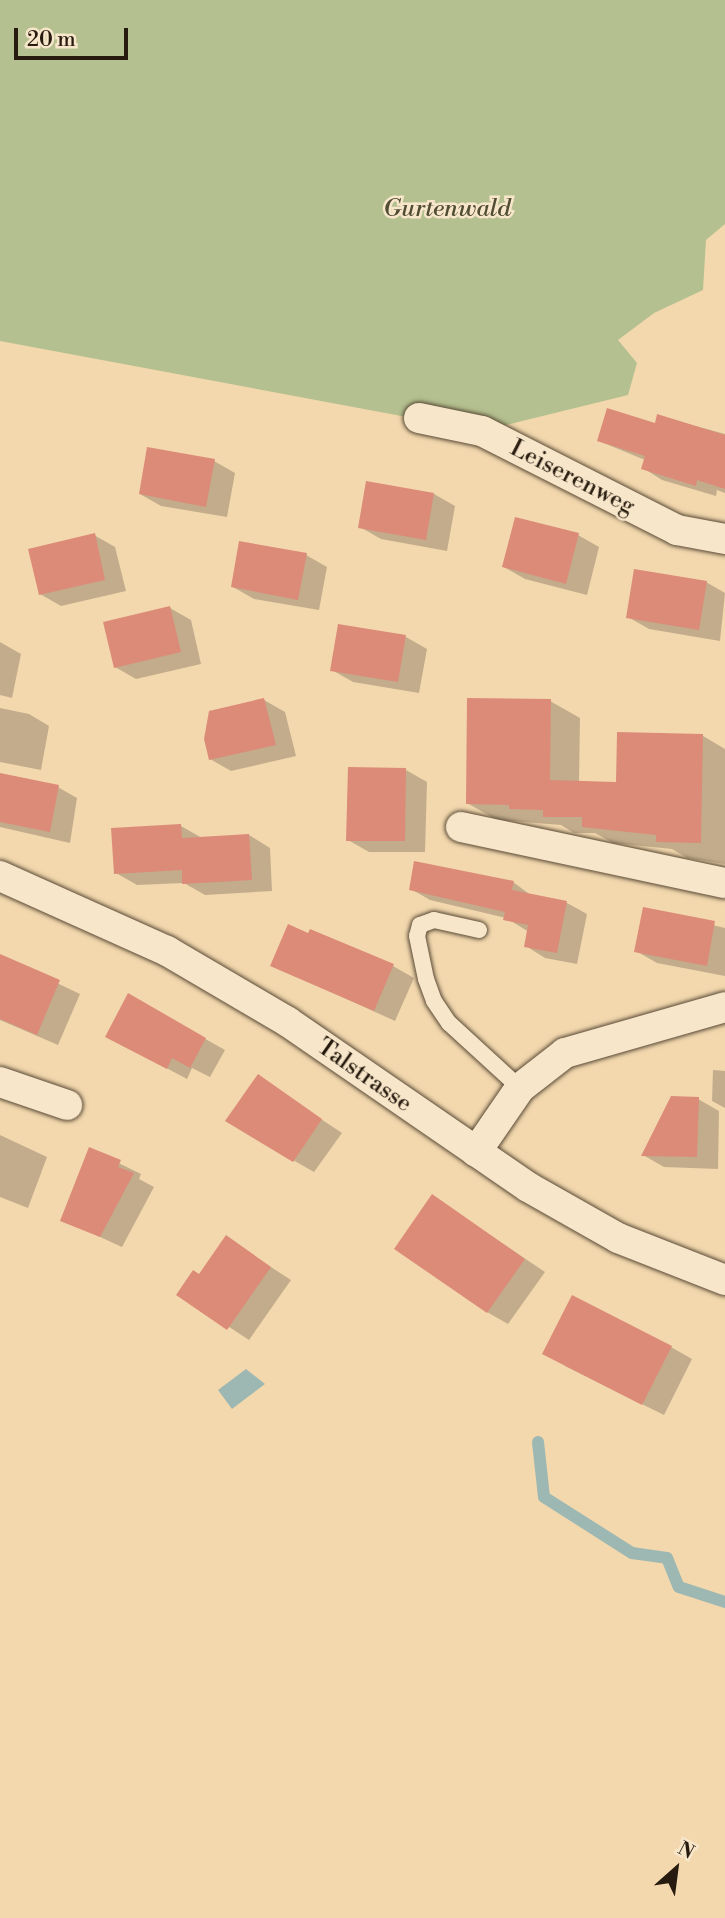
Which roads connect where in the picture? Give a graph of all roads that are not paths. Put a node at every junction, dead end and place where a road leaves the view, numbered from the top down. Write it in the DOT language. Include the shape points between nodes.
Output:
graph roads {
  1 [pos="419,418"];
  2 [pos="725,539"];
  3 [pos="461,827"];
  4 [pos="0,876"];
  5 [pos="725,883"];
  6 [pos="479,930"];
  7 [pos="725,1007"];
  8 [pos="0,1082"];
  9 [pos="520,1088"];
  10 [pos="67,1105"];
  11 [pos="476,1152"];
  12 [pos="725,1280"];
  1 -- 2 [label="street, Leiserenweg" via="482,431 677,530"];
  3 -- 5 [label="street"];
  4 -- 11 [label="street, Talstrasse" via="89,912 211,976 288,1022"];
  6 -- 9 [label="lane" via="434,920 420,925 417,936 426,979 449,1023"];
  7 -- 9 [label="street" via="565,1053"];
  8 -- 10 [label="street"];
  9 -- 11 [label="street"];
  11 -- 12 [label="street, Talstrasse" via="618,1238"];
}
